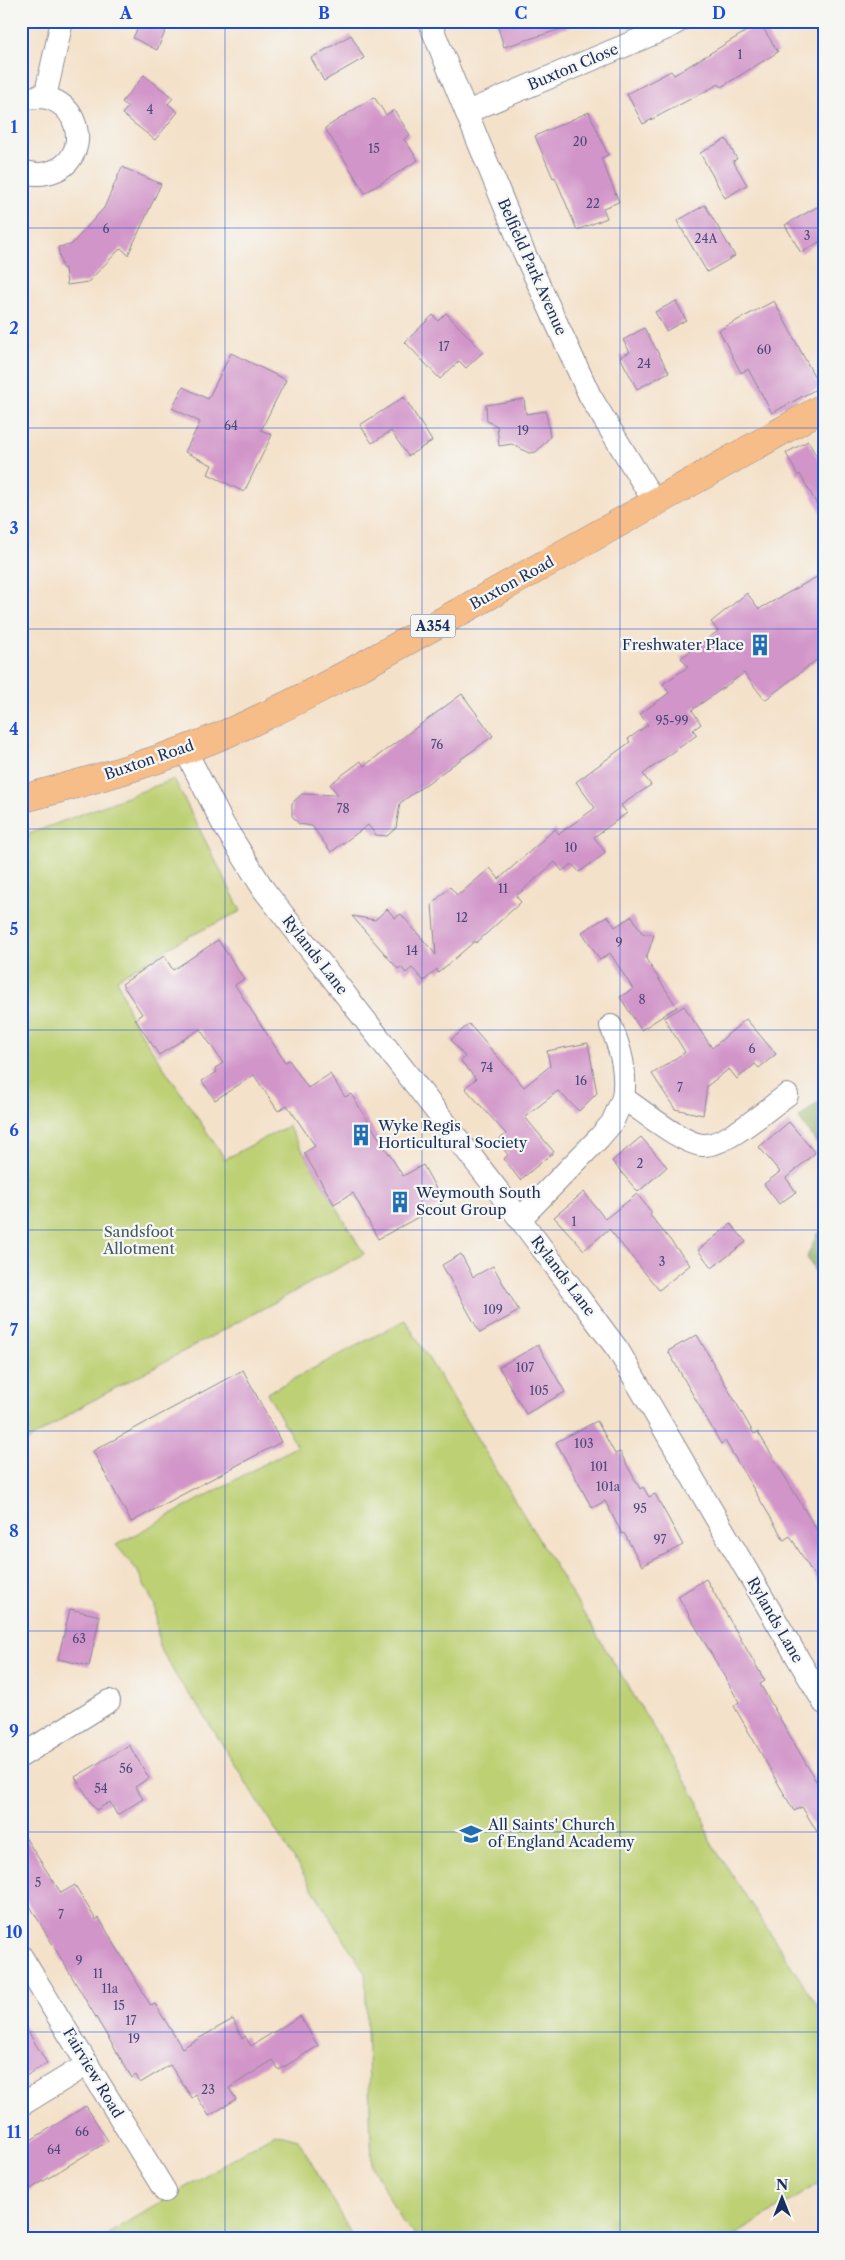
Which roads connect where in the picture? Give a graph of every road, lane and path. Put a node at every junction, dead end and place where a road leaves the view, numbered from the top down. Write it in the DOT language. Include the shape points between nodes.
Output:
graph roads {
  1 [pos="62,21"];
  2 [pos="429,21"];
  3 [pos="679,21"];
  4 [pos="45,96"];
  5 [pos="21,100"];
  6 [pos="467,112"];
  7 [pos="21,170"];
  8 [pos="824,407"];
  9 [pos="656,503"];
  10 [pos="184,748"];
  11 [pos="21,799"];
  12 [pos="611,1026"];
  13 [pos="786,1095"];
  14 [pos="623,1098"];
  15 [pos="520,1219"];
  16 [pos="109,1701"];
  17 [pos="824,1703"];
  18 [pos="21,1756"];
  19 [pos="21,1956"];
  20 [pos="88,2064"];
  21 [pos="21,2104"];
  22 [pos="165,2191"];
  1 -- 4 [label="street"];
  2 -- 6 [label="street, Belfield Park Avenue"];
  3 -- 6 [label="street, Buxton Close"];
  4 -- 5 [label="street"];
  4 -- 7 [label="street" via="58,101 75,120 78,132 76,145 66,162 50,172 38,174"];
  6 -- 9 [label="street, Belfield Park Avenue" via="522,248 590,396"];
  8 -- 9 [label="highway, Buxton Road / A354"];
  9 -- 10 [label="highway, Buxton Road / A354" via="327,684 246,724"];
  10 -- 11 [label="highway, Buxton Road / A354" via="94,779"];
  10 -- 15 [label="street, Rylands Lane" via="223,824 264,890"];
  12 -- 14 [label="street" via="624,1068"];
  13 -- 14 [label="street" via="728,1138 702,1145 685,1140"];
  14 -- 15 [label="street" via="604,1133"];
  15 -- 17 [label="street, Rylands Lane" via="632,1372"];
  16 -- 18 [label="street"];
  19 -- 20 [label="street, Fairview Road"];
  20 -- 21 [label="street"];
  20 -- 22 [label="street, Fairview Road"];
}
